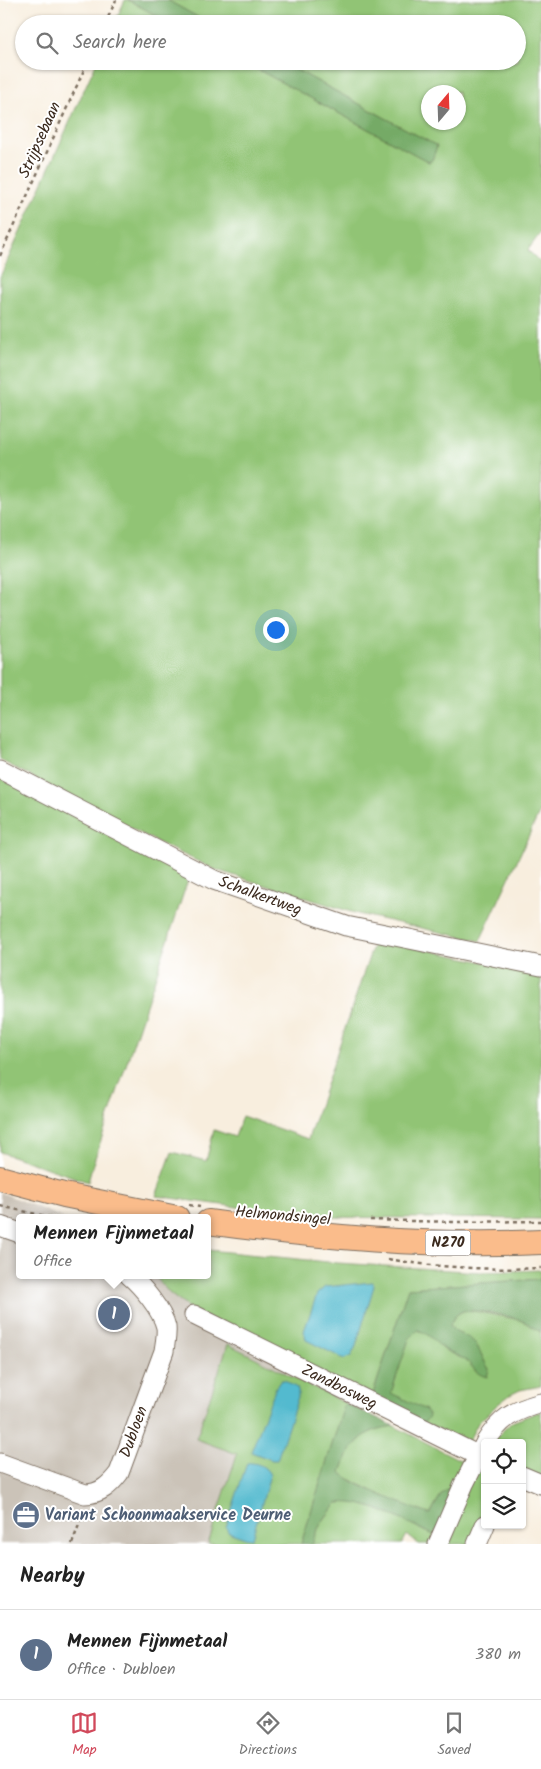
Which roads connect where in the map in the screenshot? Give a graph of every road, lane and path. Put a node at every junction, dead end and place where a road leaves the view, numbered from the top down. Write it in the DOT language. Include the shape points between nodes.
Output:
graph roads {
  1 [pos="116,0"];
  2 [pos="109,15"];
  3 [pos="84,70"];
  4 [pos="0,256"];
  5 [pos="0,769"];
  6 [pos="541,966"];
  7 [pos="0,1178"];
  8 [pos="0,1206"];
  9 [pos="181,1211"];
  10 [pos="36,1214"];
  11 [pos="200,1214"];
  12 [pos="211,1216"];
  13 [pos="366,1220"];
  14 [pos="541,1221"];
  15 [pos="0,1226"];
  16 [pos="16,1232"];
  17 [pos="541,1242"];
  18 [pos="134,1279"];
  19 [pos="194,1315"];
  20 [pos="541,1403"];
  21 [pos="488,1439"];
  22 [pos="481,1449"];
  23 [pos="481,1454"];
  24 [pos="0,1463"];
  25 [pos="526,1478"];
  26 [pos="541,1484"];
  27 [pos="84,1494"];
  28 [pos="483,1529"];
  29 [pos="72,1544"];
  30 [pos="438,1544"];
  31 [pos="477,1544"];
  1 -- 2 [label="path"];
  3 -- 4 [label="path, Strijpsebaan"];
  5 -- 6 [label="street, Schalkertweg" via="214,880 346,926"];
  7 -- 9 [label="main road" via="64,1195"];
  8 -- 10 [label="path"];
  9 -- 11 [label="path"];
  12 -- 17 [label="main road, Helmondsingel / N270" via="274,1231 355,1239 431,1243"];
  13 -- 14 [label="path"];
  15 -- 16 [label="street"];
  18 -- 27 [label="street, Dubloen" via="163,1318 164,1351 119,1473 106,1488"];
  19 -- 22 [label="street, Zandbosweg"];
  20 -- 21 [label="street" via="512,1413"];
  23 -- 30 [label="street"];
  24 -- 27 [label="street"];
  25 -- 26 [label="street"];
  27 -- 29 [label="path" via="86,1504"];
  28 -- 31 [label="street"];
}
